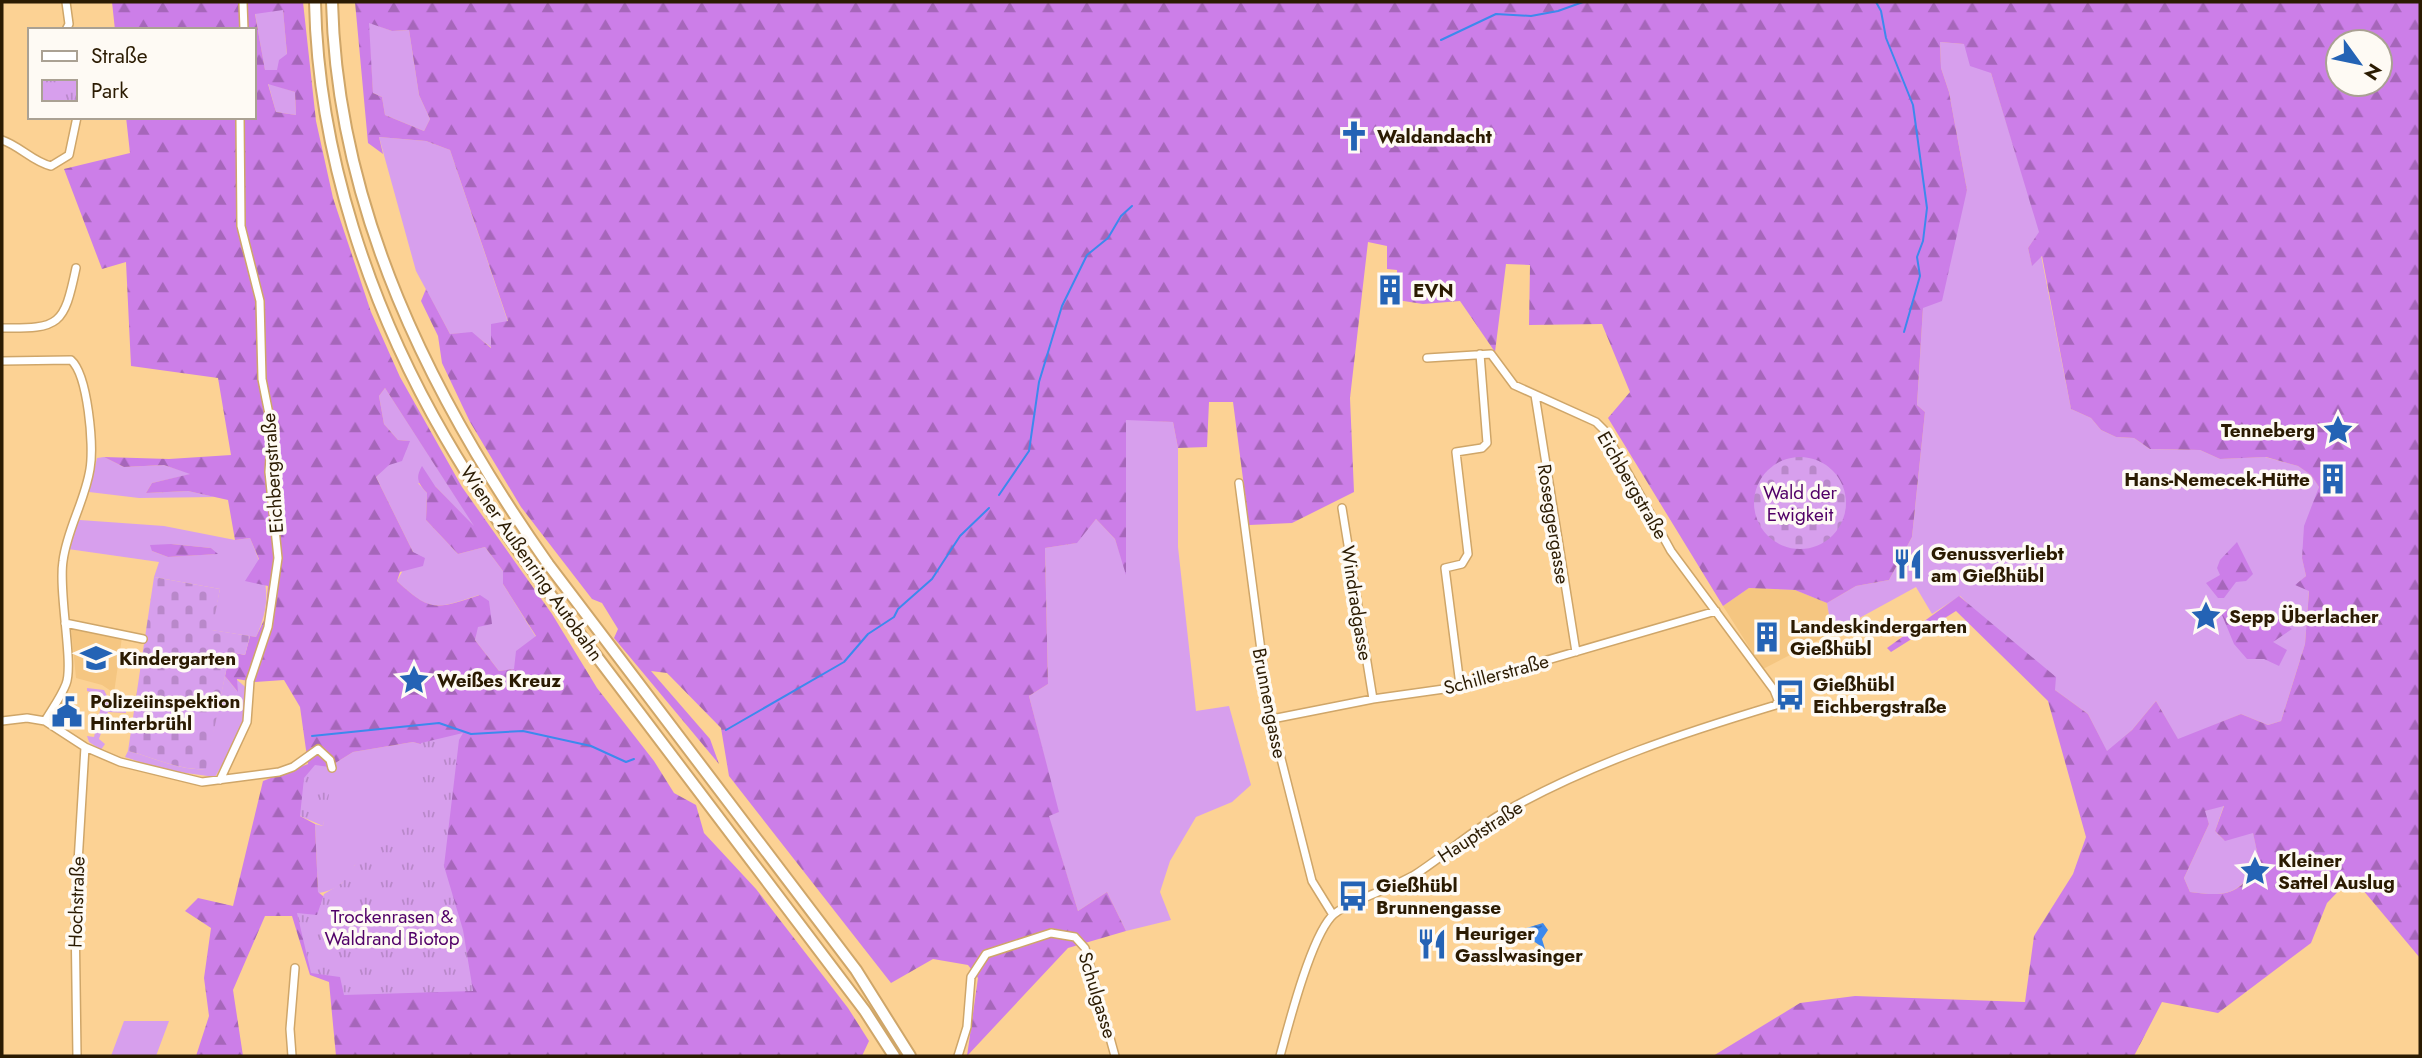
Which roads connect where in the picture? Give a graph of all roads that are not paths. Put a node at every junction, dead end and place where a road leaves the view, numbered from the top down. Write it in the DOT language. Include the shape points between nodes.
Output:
graph roads {
  1 [pos="66,2"];
  2 [pos="243,2"];
  3 [pos="315,2"];
  4 [pos="332,2"];
  5 [pos="67,28"];
  6 [pos="244,28"];
  7 [pos="77,119"];
  8 [pos="240,119"];
  9 [pos="2,140"];
  10 [pos="76,268"];
  11 [pos="2,328"];
  12 [pos="1480,354"];
  13 [pos="1427,358"];
  14 [pos="2,361"];
  15 [pos="1535,396"];
  16 [pos="1239,483"];
  17 [pos="1342,508"];
  18 [pos="1716,611"];
  19 [pos="65,623"];
  20 [pos="143,639"];
  21 [pos="1576,652"];
  22 [pos="1460,685"];
  23 [pos="1373,699"];
  24 [pos="1776,705"];
  25 [pos="1272,719"];
  26 [pos="2,721"];
  27 [pos="45,721"];
  28 [pos="85,747"];
  29 [pos="332,768"];
  30 [pos="220,780"];
  31 [pos="1332,915"];
  32 [pos="295,968"];
  33 [pos="78,1056"];
  34 [pos="292,1056"];
  35 [pos="894,1056"];
  36 [pos="910,1056"];
  37 [pos="958,1056"];
  38 [pos="1115,1056"];
  39 [pos="1280,1056"];
  1 -- 5 [label="street"];
  2 -- 6 [label="street"];
  3 -- 35 [label="highway, Wiener Außenring Autobahn" via="334,151 354,230 382,310 445,438 548,591 865,1011"];
  4 -- 36 [label="highway, Wiener Außenring Autobahn" via="339,77 371,227 399,305 459,428 548,564 856,970"];
  7 -- 9 [label="street" via="69,155 51,166"];
  8 -- 30 [label="street, Eichbergstraße" via="241,226 260,301 278,558 268,627 250,681 247,722"];
  10 -- 11 [label="street" via="63,314 51,324 38,329"];
  12 -- 13 [label="street"];
  12 -- 15 [label="street, Eichbergstraße" via="1491,354 1514,385"];
  12 -- 22 [label="street" via="1487,443 1456,452 1468,554 1462,564 1445,568"];
  14 -- 19 [label="street" via="71,360 86,390 91,466 63,560 60,589"];
  15 -- 18 [label="street, Eichbergstraße" via="1596,422 1604,430 1671,551"];
  15 -- 21 [label="street, Roseggergasse"];
  16 -- 25 [label="street, Brunnengasse"];
  17 -- 23 [label="street, Windradgasse"];
  18 -- 21 [label="street, Schillerstraße"];
  18 -- 24 [label="street, Eichbergstraße" via="1774,690"];
  19 -- 20 [label="street"];
  19 -- 27 [label="street" via="68,681"];
  21 -- 22 [label="street, Schillerstraße"];
  22 -- 23 [label="street, Schillerstraße"];
  23 -- 25 [label="street, Schillerstraße"];
  24 -- 31 [label="street, Hauptstraße" via="1655,742 1546,790 1472,832 1416,874"];
  25 -- 31 [label="street, Brunnengasse" via="1312,881"];
  26 -- 27 [label="street"];
  27 -- 28 [label="street"];
  28 -- 30 [label="street" via="172,777"];
  28 -- 33 [label="street, Hochstraße" via="75,922"];
  29 -- 30 [label="street" via="318,749 293,767"];
  31 -- 39 [label="street" via="1306,972"];
  32 -- 34 [label="street" via="289,1029"];
  37 -- 38 [label="street, Schulgasse" via="967,1027 971,977 986,954 1051,933 1075,936 1085,948"];
}
